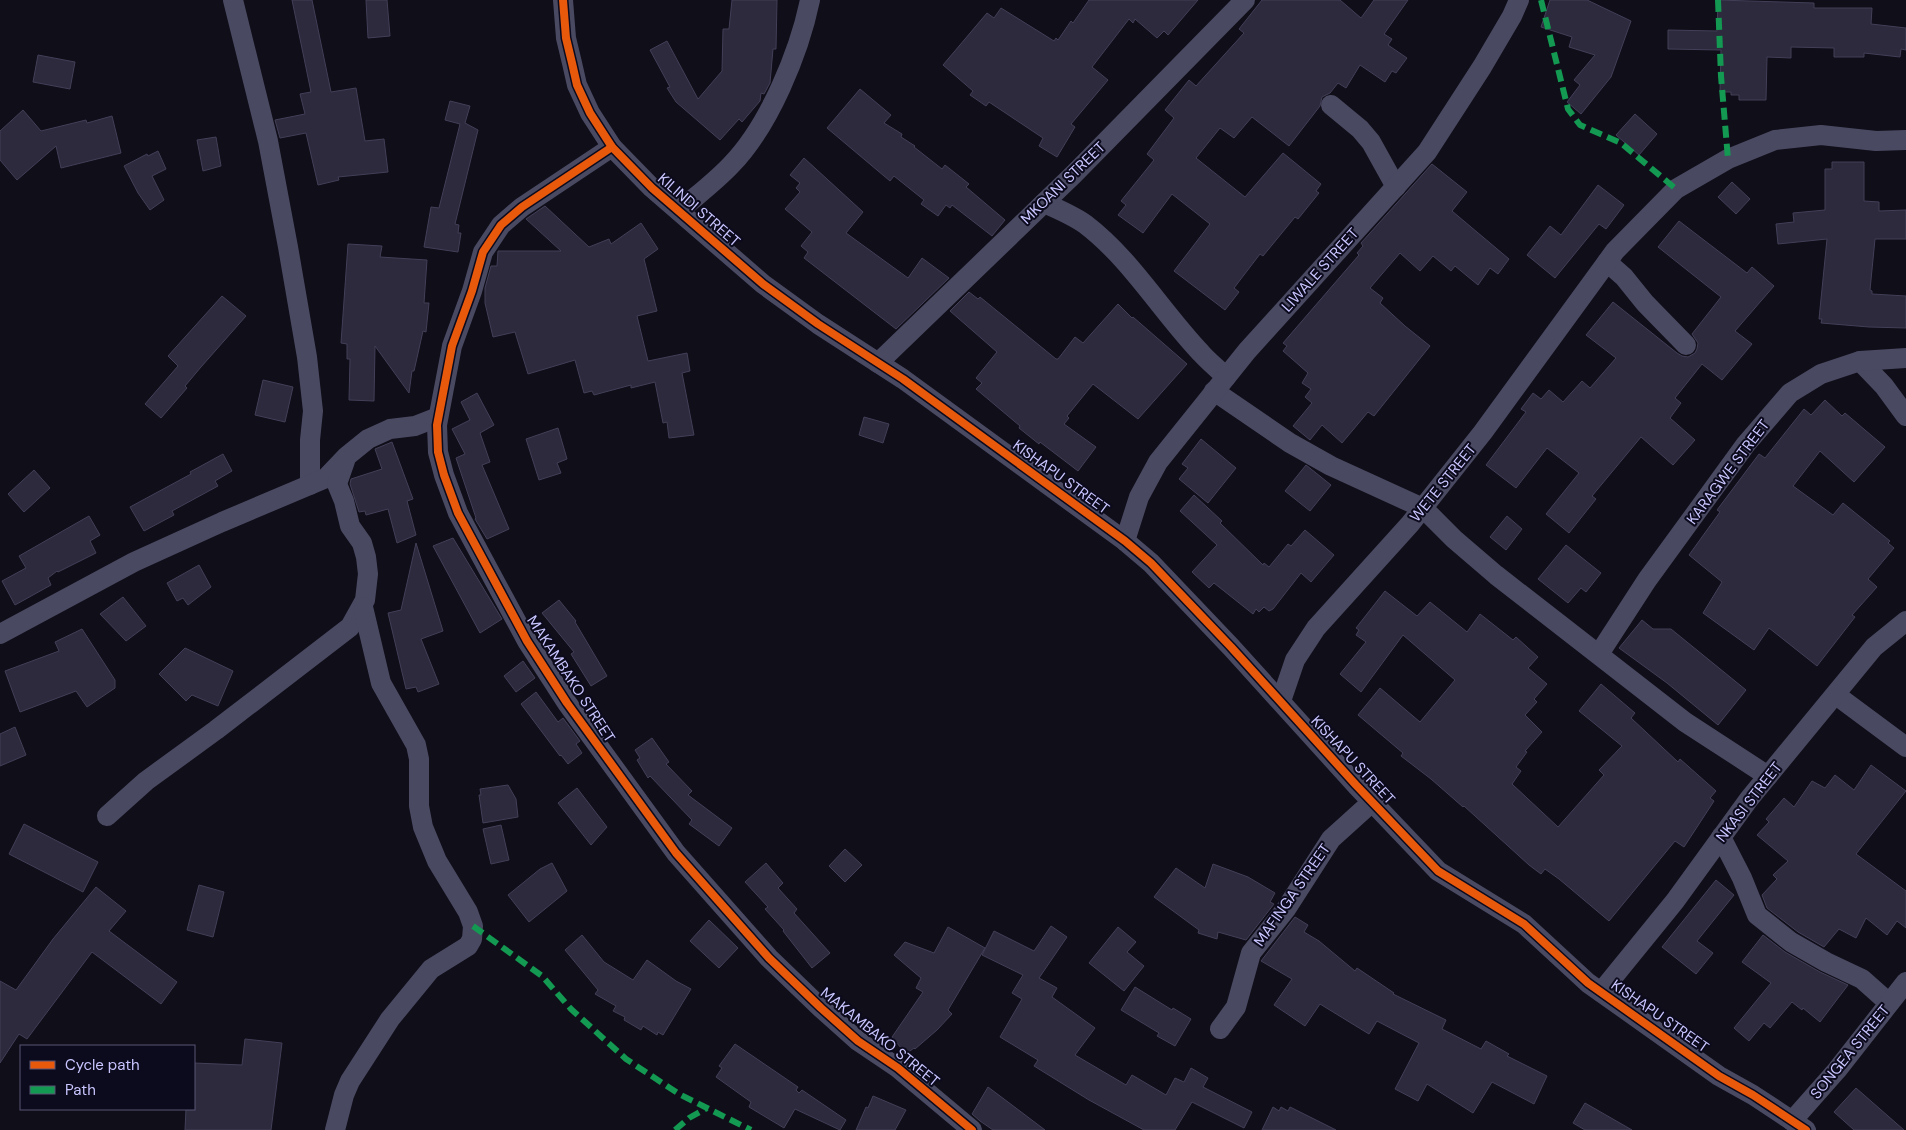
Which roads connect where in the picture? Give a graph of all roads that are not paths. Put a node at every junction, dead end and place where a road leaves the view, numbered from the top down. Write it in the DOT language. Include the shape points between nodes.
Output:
graph roads {
  1 [pos="233,0"];
  2 [pos="563,0"];
  3 [pos="810,0"];
  4 [pos="1245,0"];
  5 [pos="1519,0"];
  6 [pos="1332,105"];
  7 [pos="1906,140"];
  8 [pos="612,147"];
  9 [pos="1396,186"];
  10 [pos="1044,203"];
  11 [pos="679,211"];
  12 [pos="1607,262"];
  13 [pos="1686,345"];
  14 [pos="1906,358"];
  15 [pos="1860,361"];
  16 [pos="878,363"];
  17 [pos="903,378"];
  18 [pos="1220,384"];
  19 [pos="1906,416"];
  20 [pos="438,417"];
  21 [pos="347,456"];
  22 [pos="310,485"];
  23 [pos="1423,508"];
  24 [pos="1125,541"];
  25 [pos="363,606"];
  26 [pos="1906,621"];
  27 [pos="0,634"];
  28 [pos="1599,654"];
  29 [pos="1836,696"];
  30 [pos="1281,702"];
  31 [pos="1906,747"];
  32 [pos="1768,776"];
  33 [pos="1372,802"];
  34 [pos="107,816"];
  35 [pos="1722,837"];
  36 [pos="1906,982"];
  37 [pos="1601,992"];
  38 [pos="1889,1003"];
  39 [pos="1220,1029"];
  40 [pos="1799,1125"];
  41 [pos="335,1130"];
  42 [pos="972,1130"];
  1 -- 22 [label="street" via="268,141 307,358 314,411"];
  2 -- 8 [label="street, KILINDI STREET" via="566,38 577,86"];
  3 -- 11 [label="street" via="788,73 758,130 731,165"];
  4 -- 10 [label="street, MKOANI STREET"];
  5 -- 9 [label="street, LIWALE STREET" via="1482,67 1427,152"];
  6 -- 9 [label="street" via="1371,142"];
  7 -- 12 [label="street, WETE STREET" via="1876,141 1821,135 1775,140 1728,159 1676,189"];
  8 -- 11 [label="street, KILINDI STREET"];
  8 -- 20 [label="street, MAKAMBAKO STREET" via="522,206 501,225 483,252 452,346"];
  9 -- 18 [label="street, LIWALE STREET"];
  10 -- 16 [label="street, MKOANI STREET"];
  10 -- 18 [label="street" via="1084,223 1101,238 1200,353"];
  11 -- 16 [label="street, KILINDI STREET" via="763,284"];
  12 -- 13 [label="street"];
  12 -- 23 [label="street, WETE STREET" via="1483,432"];
  14 -- 15 [label="street, KARAGWE STREET"];
  15 -- 19 [label="street"];
  15 -- 28 [label="street, KARAGWE STREET" via="1821,374 1790,393 1746,444 1647,580"];
  16 -- 17 [label="street, KILINDI STREET"];
  17 -- 24 [label="street, KISHAPU STREET"];
  18 -- 23 [label="street" via="1290,443 1331,466"];
  18 -- 24 [label="street, LIWALE STREET" via="1158,462 1139,497"];
  20 -- 21 [label="street" via="415,426 390,429 368,439"];
  20 -- 42 [label="street, MAKAMBAKO STREET" via="438,452 458,513 527,641 567,703 676,853 768,958 821,1008"];
  21 -- 22 [label="street" via="326,478"];
  21 -- 25 [label="street" via="337,484 350,526 366,557 368,574"];
  22 -- 27 [label="street" via="134,562"];
  23 -- 28 [label="street" via="1496,575"];
  23 -- 30 [label="street, WETE STREET" via="1316,628 1295,660"];
  24 -- 30 [label="street, KISHAPU STREET" via="1151,563"];
  25 -- 34 [label="street" via="350,627 337,638 146,781"];
  25 -- 41 [label="street" via="381,684 416,745 423,827 437,861 473,926 468,946 431,969 390,1019 350,1081"];
  26 -- 29 [label="street, NKASI STREET" via="1874,647"];
  28 -- 32 [label="street" via="1686,722"];
  29 -- 31 [label="street"];
  29 -- 32 [label="street, NKASI STREET"];
  30 -- 33 [label="street, KISHAPU STREET"];
  32 -- 35 [label="street, NKASI STREET"];
  33 -- 37 [label="street, KISHAPU STREET" via="1438,871 1524,924"];
  33 -- 39 [label="street, MAFINGA STREET" via="1331,839 1286,909 1252,953 1236,1007"];
  35 -- 37 [label="street, NKASI STREET"];
  35 -- 38 [label="street" via="1757,915 1791,942 1862,979"];
  36 -- 38 [label="street, SONGEA STREET"];
  37 -- 40 [label="street, KISHAPU STREET" via="1719,1076"];
  38 -- 40 [label="street, SONGEA STREET"];
}
